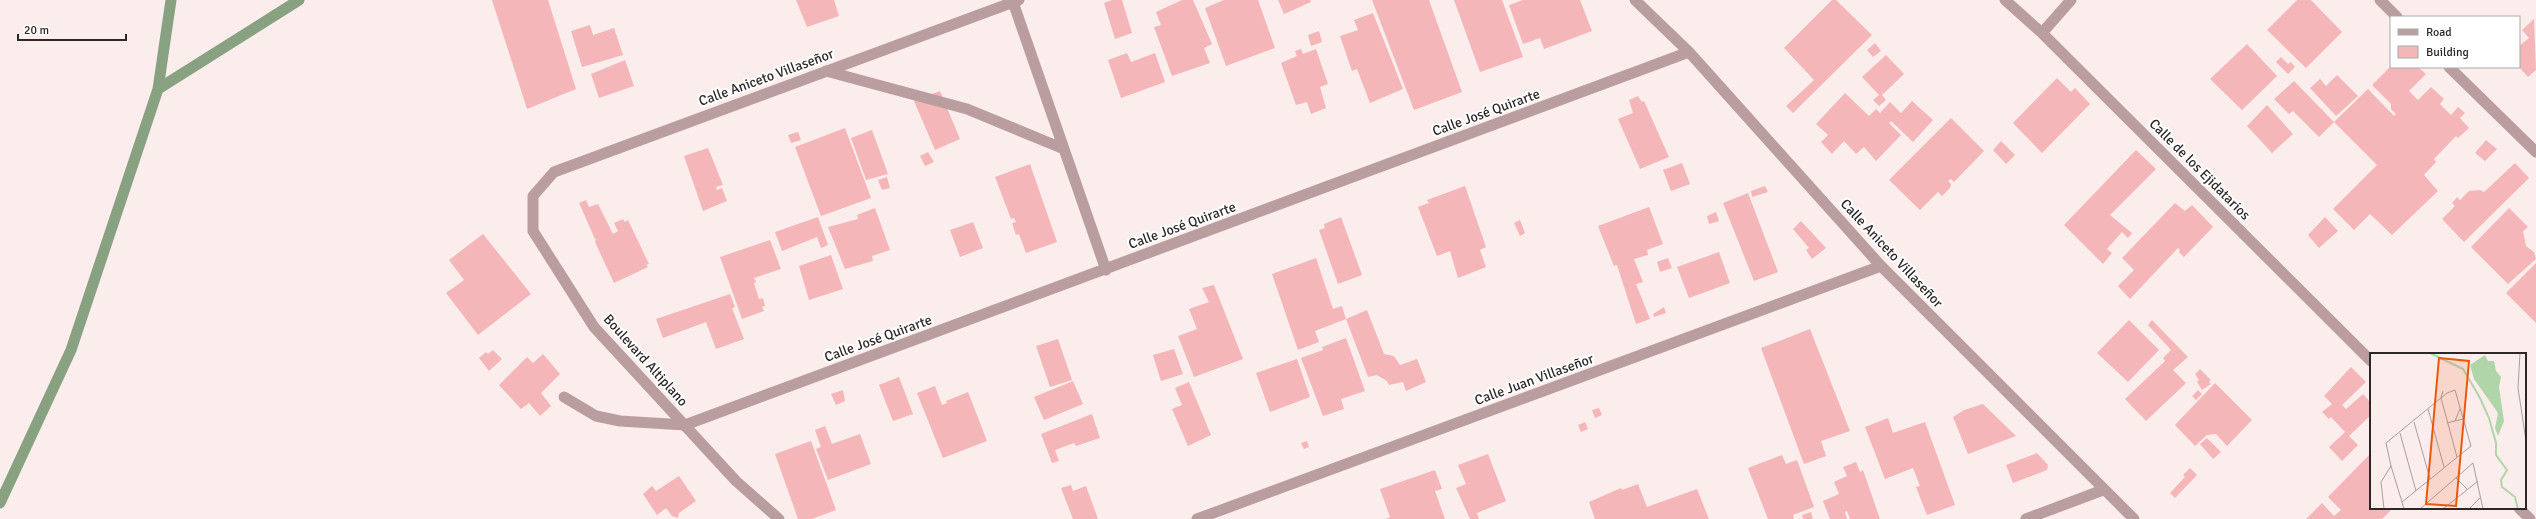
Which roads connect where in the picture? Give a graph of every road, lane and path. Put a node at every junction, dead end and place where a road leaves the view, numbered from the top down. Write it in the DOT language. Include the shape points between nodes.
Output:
graph roads {
  1 [pos="1635,0"];
  2 [pos="2006,0"];
  3 [pos="2071,0"];
  4 [pos="2380,0"];
  5 [pos="1016,1"];
  6 [pos="2396,16"];
  7 [pos="2042,33"];
  8 [pos="1689,52"];
  9 [pos="2450,68"];
  10 [pos="826,72"];
  11 [pos="1064,148"];
  12 [pos="2536,152"];
  13 [pos="533,196"];
  14 [pos="1881,266"];
  15 [pos="1106,270"];
  16 [pos="2370,360"];
  17 [pos="564,397"];
  18 [pos="685,425"];
  19 [pos="2103,490"];
  20 [pos="2520,509"];
  21 [pos="779,519"];
  22 [pos="1197,519"];
  23 [pos="2026,519"];
  24 [pos="2134,519"];
  25 [pos="2530,519"];
  1 -- 8 [label="street, Calle Aniceto Villaseñor"];
  2 -- 7 [label="street, Calle de los Ejidatarios"];
  3 -- 7 [label="street"];
  4 -- 6 [label="street"];
  5 -- 10 [label="street, Calle Aniceto Villaseñor"];
  5 -- 11 [label="street"];
  7 -- 16 [label="street, Calle de los Ejidatarios"];
  8 -- 14 [label="street, Calle Aniceto Villaseñor"];
  8 -- 15 [label="street, Calle José Quirarte"];
  9 -- 12 [label="street"];
  10 -- 11 [label="street" via="967,109"];
  10 -- 13 [label="street, Calle Aniceto Villaseñor" via="554,172"];
  11 -- 15 [label="street"];
  13 -- 18 [label="street, Boulevard Altiplano" via="533,231 594,327"];
  14 -- 19 [label="street, Calle Aniceto Villaseñor"];
  14 -- 22 [label="street, Calle Juan Villaseñor"];
  15 -- 18 [label="street, Calle José Quirarte"];
  17 -- 18 [label="street" via="596,416 620,421"];
  18 -- 21 [label="street, Boulevard Altiplano" via="736,481"];
  19 -- 23 [label="street"];
  19 -- 24 [label="street, Calle Aniceto Villaseñor"];
  20 -- 25 [label="street"];
}
